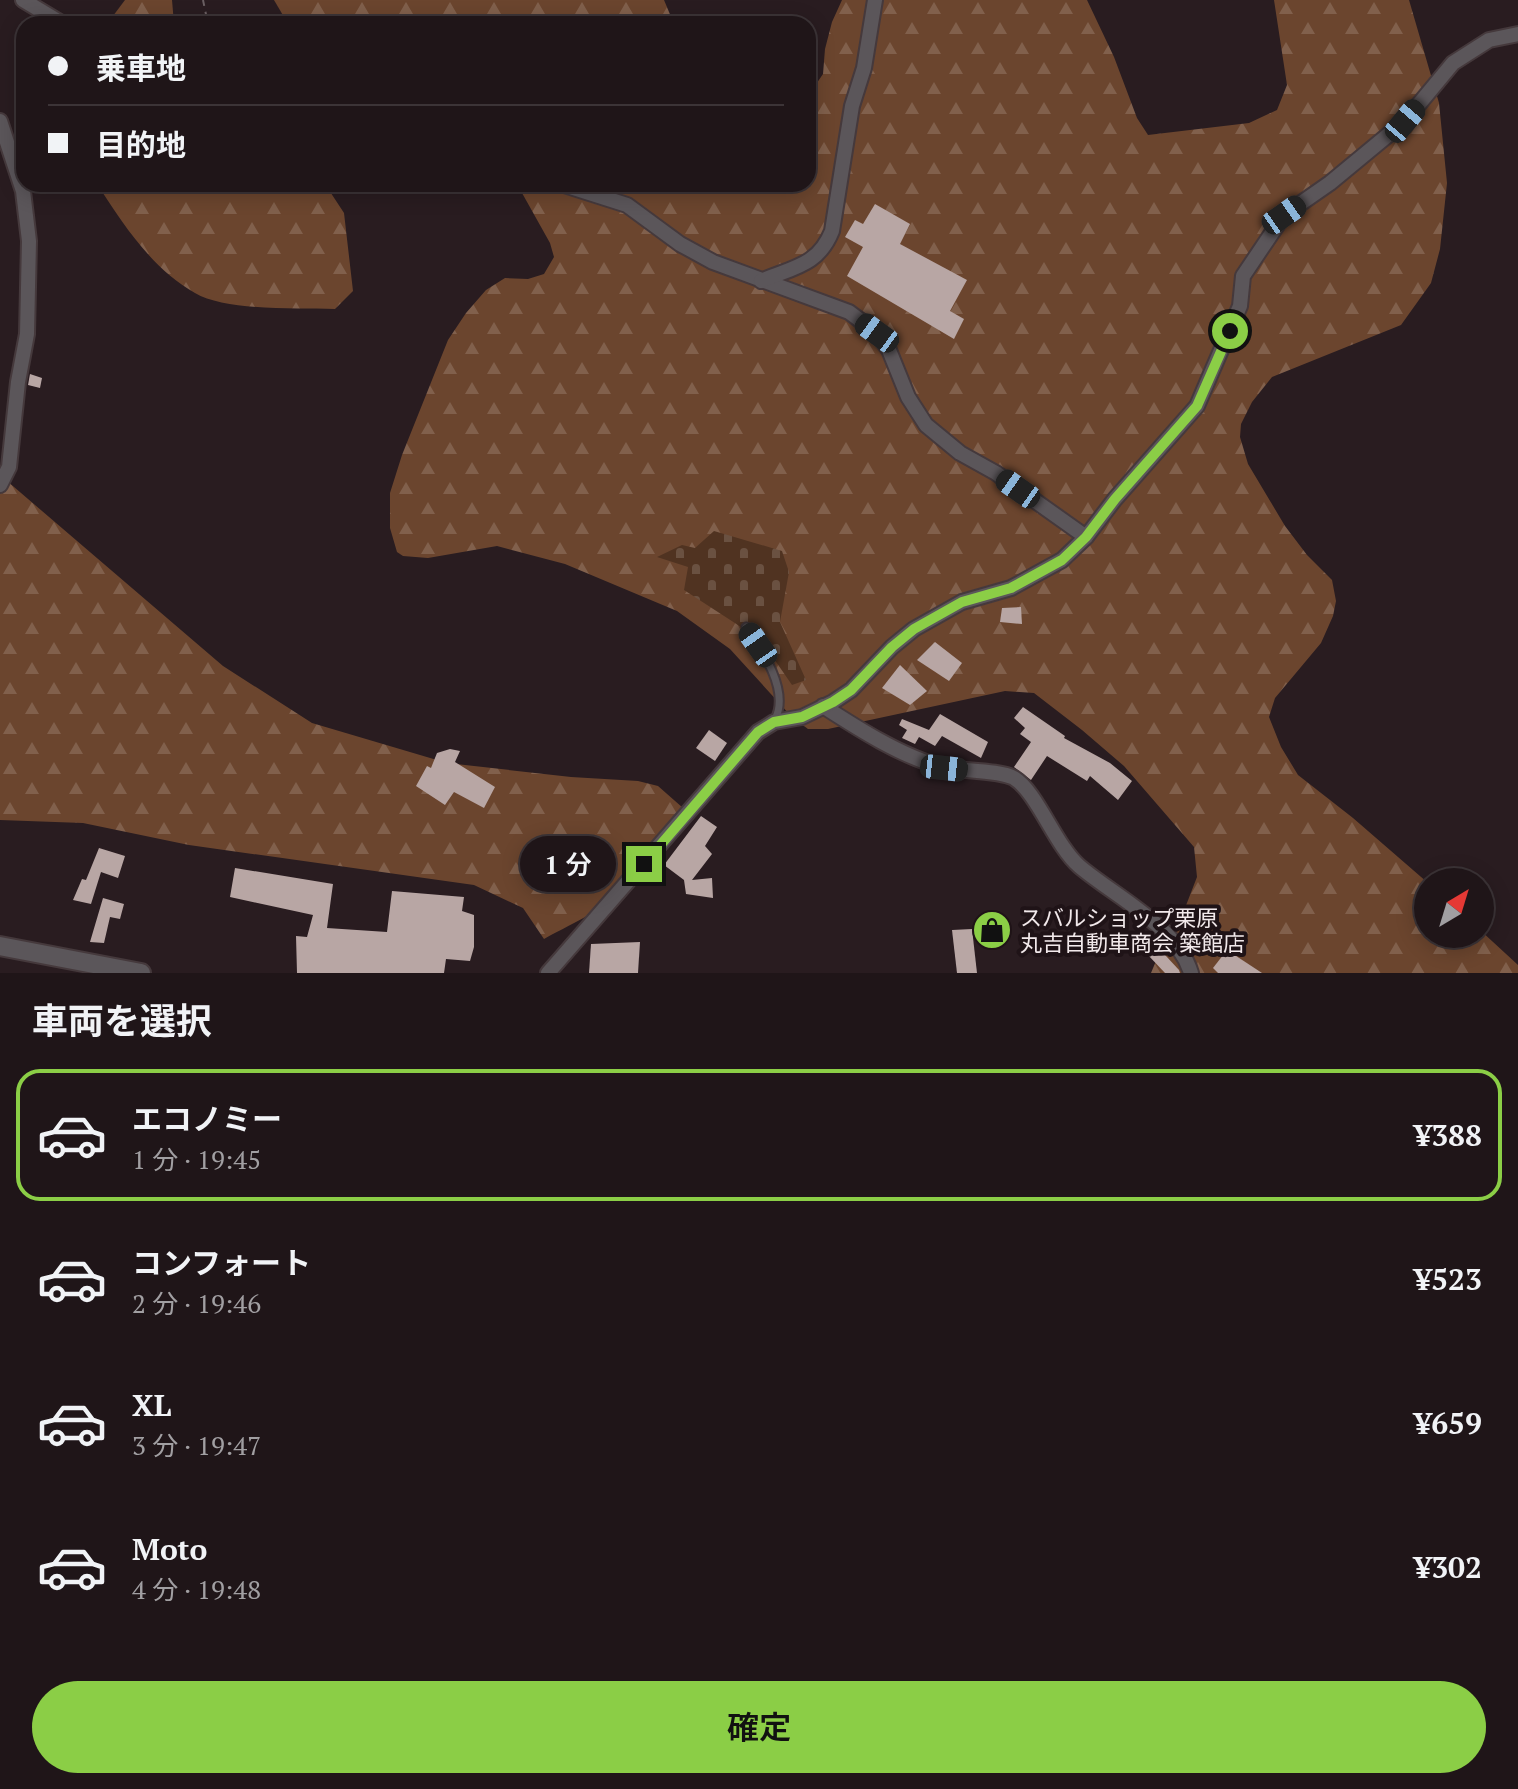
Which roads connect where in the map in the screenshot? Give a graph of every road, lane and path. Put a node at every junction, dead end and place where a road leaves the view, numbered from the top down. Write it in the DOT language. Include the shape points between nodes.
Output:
graph roads {
  1 [pos="23,0"];
  2 [pos="875,0"];
  3 [pos="50,16"];
  4 [pos="1518,34"];
  5 [pos="0,121"];
  6 [pos="16,170"];
  7 [pos="23,192"];
  8 [pos="586,192"];
  9 [pos="761,281"];
  10 [pos="0,485"];
  11 [pos="1086,537"];
  12 [pos="746,627"];
  13 [pos="823,706"];
  14 [pos="774,722"];
  15 [pos="0,946"];
  16 [pos="141,973"];
  17 [pos="548,973"];
  18 [pos="1191,973"];
  1 -- 3 [label="street"];
  2 -- 9 [label="street" via="832,231 818,257"];
  4 -- 11 [label="street" via="1489,40 1453,63 1405,121 1284,215 1243,276 1240,306 1197,406"];
  5 -- 6 [label="street"];
  7 -- 10 [label="street" via="29,313 9,467"];
  8 -- 9 [label="street" via="627,205 680,244"];
  9 -- 11 [label="street" via="849,312 877,333 926,425"];
  11 -- 13 [label="street" via="1039,575 962,602 914,629 851,690"];
  12 -- 14 [label="lane" via="775,679 780,711"];
  13 -- 14 [label="street"];
  13 -- 18 [label="street" via="920,760 1013,777 1067,854 1156,925 1188,961"];
  14 -- 17 [label="street" via="758,732"];
  15 -- 16 [label="street"];
}
